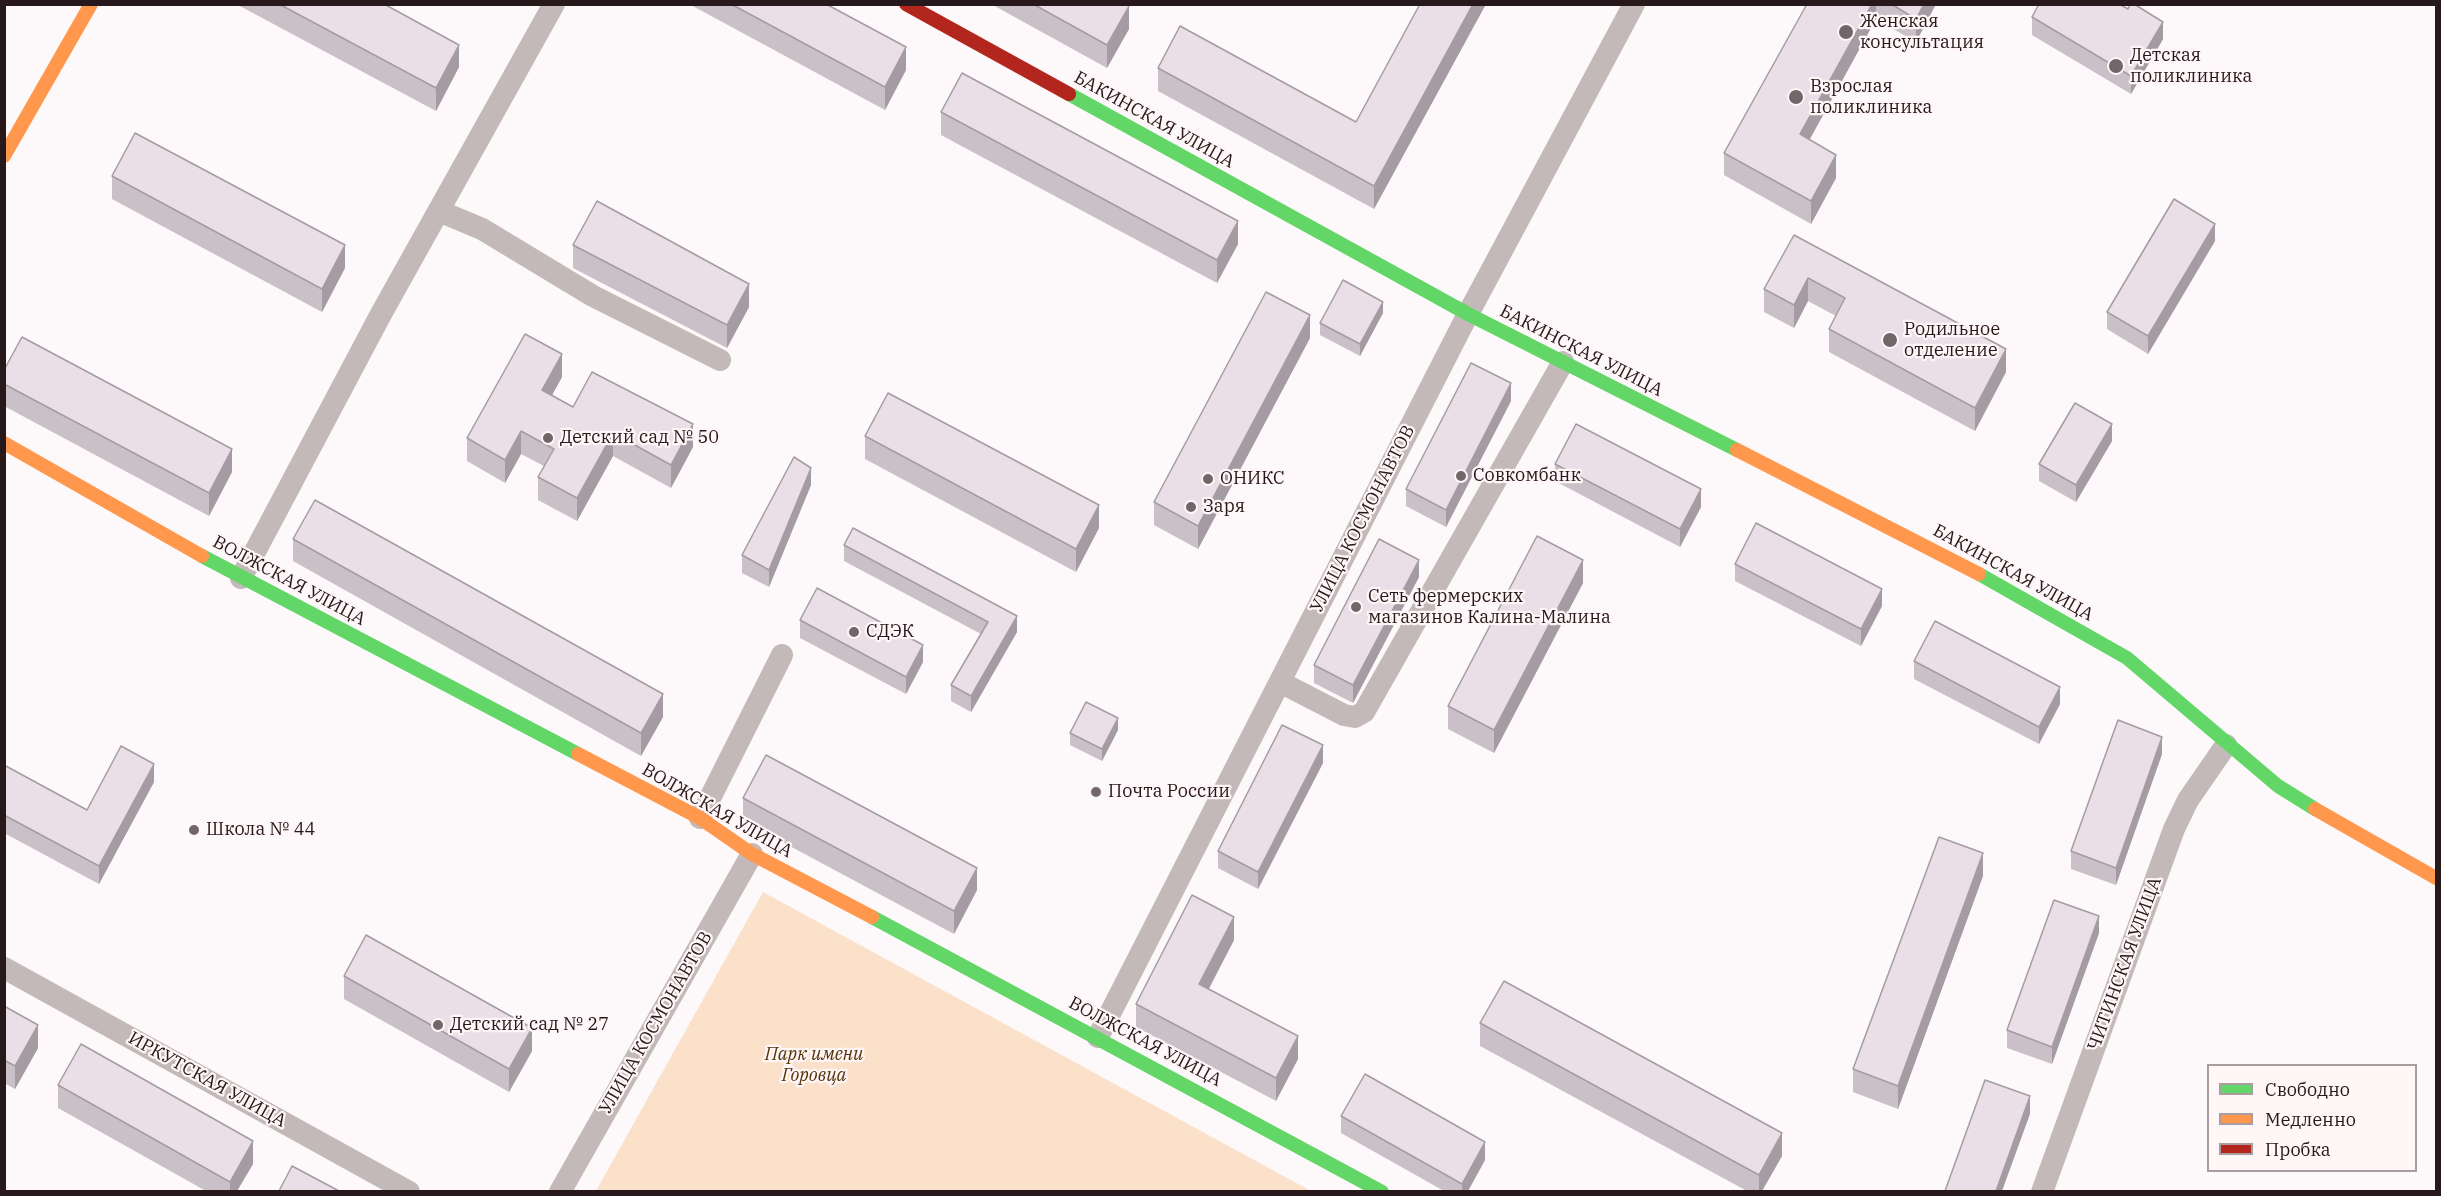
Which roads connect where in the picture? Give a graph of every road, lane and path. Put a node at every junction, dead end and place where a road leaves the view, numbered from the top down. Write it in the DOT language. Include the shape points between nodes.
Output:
graph roads {
  1 [pos="91,4"];
  2 [pos="554,4"];
  3 [pos="906,4"];
  4 [pos="1634,4"];
  5 [pos="4,156"];
  6 [pos="439,211"];
  7 [pos="1468,314"];
  8 [pos="720,360"];
  9 [pos="1563,362"];
  10 [pos="4,442"];
  11 [pos="241,578"];
  12 [pos="782,655"];
  13 [pos="1280,682"];
  14 [pos="2226,745"];
  15 [pos="700,818"];
  16 [pos="752,854"];
  17 [pos="2436,878"];
  18 [pos="4,968"];
  19 [pos="1098,1037"];
  20 [pos="409,1191"];
  21 [pos="560,1191"];
  22 [pos="1382,1191"];
  23 [pos="2042,1191"];
  1 -- 5 [label="street"];
  2 -- 6 [label="street"];
  3 -- 7 [label="street, БАКИНСКАЯ УЛИЦА"];
  4 -- 7 [label="street, УЛИЦА КОСМОНАВТОВ"];
  6 -- 8 [label="street" via="483,229 592,296"];
  6 -- 11 [label="street"];
  7 -- 9 [label="street, БАКИНСКАЯ УЛИЦА"];
  7 -- 13 [label="street, УЛИЦА КОСМОНАВТОВ"];
  9 -- 13 [label="street" via="1364,712 1355,717 1344,715"];
  9 -- 14 [label="street, БАКИНСКАЯ УЛИЦА" via="1944,555 2070,624 2127,658"];
  10 -- 11 [label="street, ВОЛЖСКАЯ УЛИЦА"];
  11 -- 15 [label="street, ВОЛЖСКАЯ УЛИЦА"];
  12 -- 15 [label="street"];
  13 -- 19 [label="street, УЛИЦА КОСМОНАВТОВ"];
  14 -- 17 [label="street, БАКИНСКАЯ УЛИЦА" via="2278,786"];
  14 -- 23 [label="street, ЧИТИНСКАЯ УЛИЦА" via="2174,829"];
  15 -- 16 [label="street, ВОЛЖСКАЯ УЛИЦА"];
  16 -- 19 [label="street, ВОЛЖСКАЯ УЛИЦА"];
  16 -- 21 [label="street, УЛИЦА КОСМОНАВТОВ"];
  18 -- 20 [label="street, ИРКУТСКАЯ УЛИЦА"];
  19 -- 22 [label="street, ВОЛЖСКАЯ УЛИЦА"];
}
